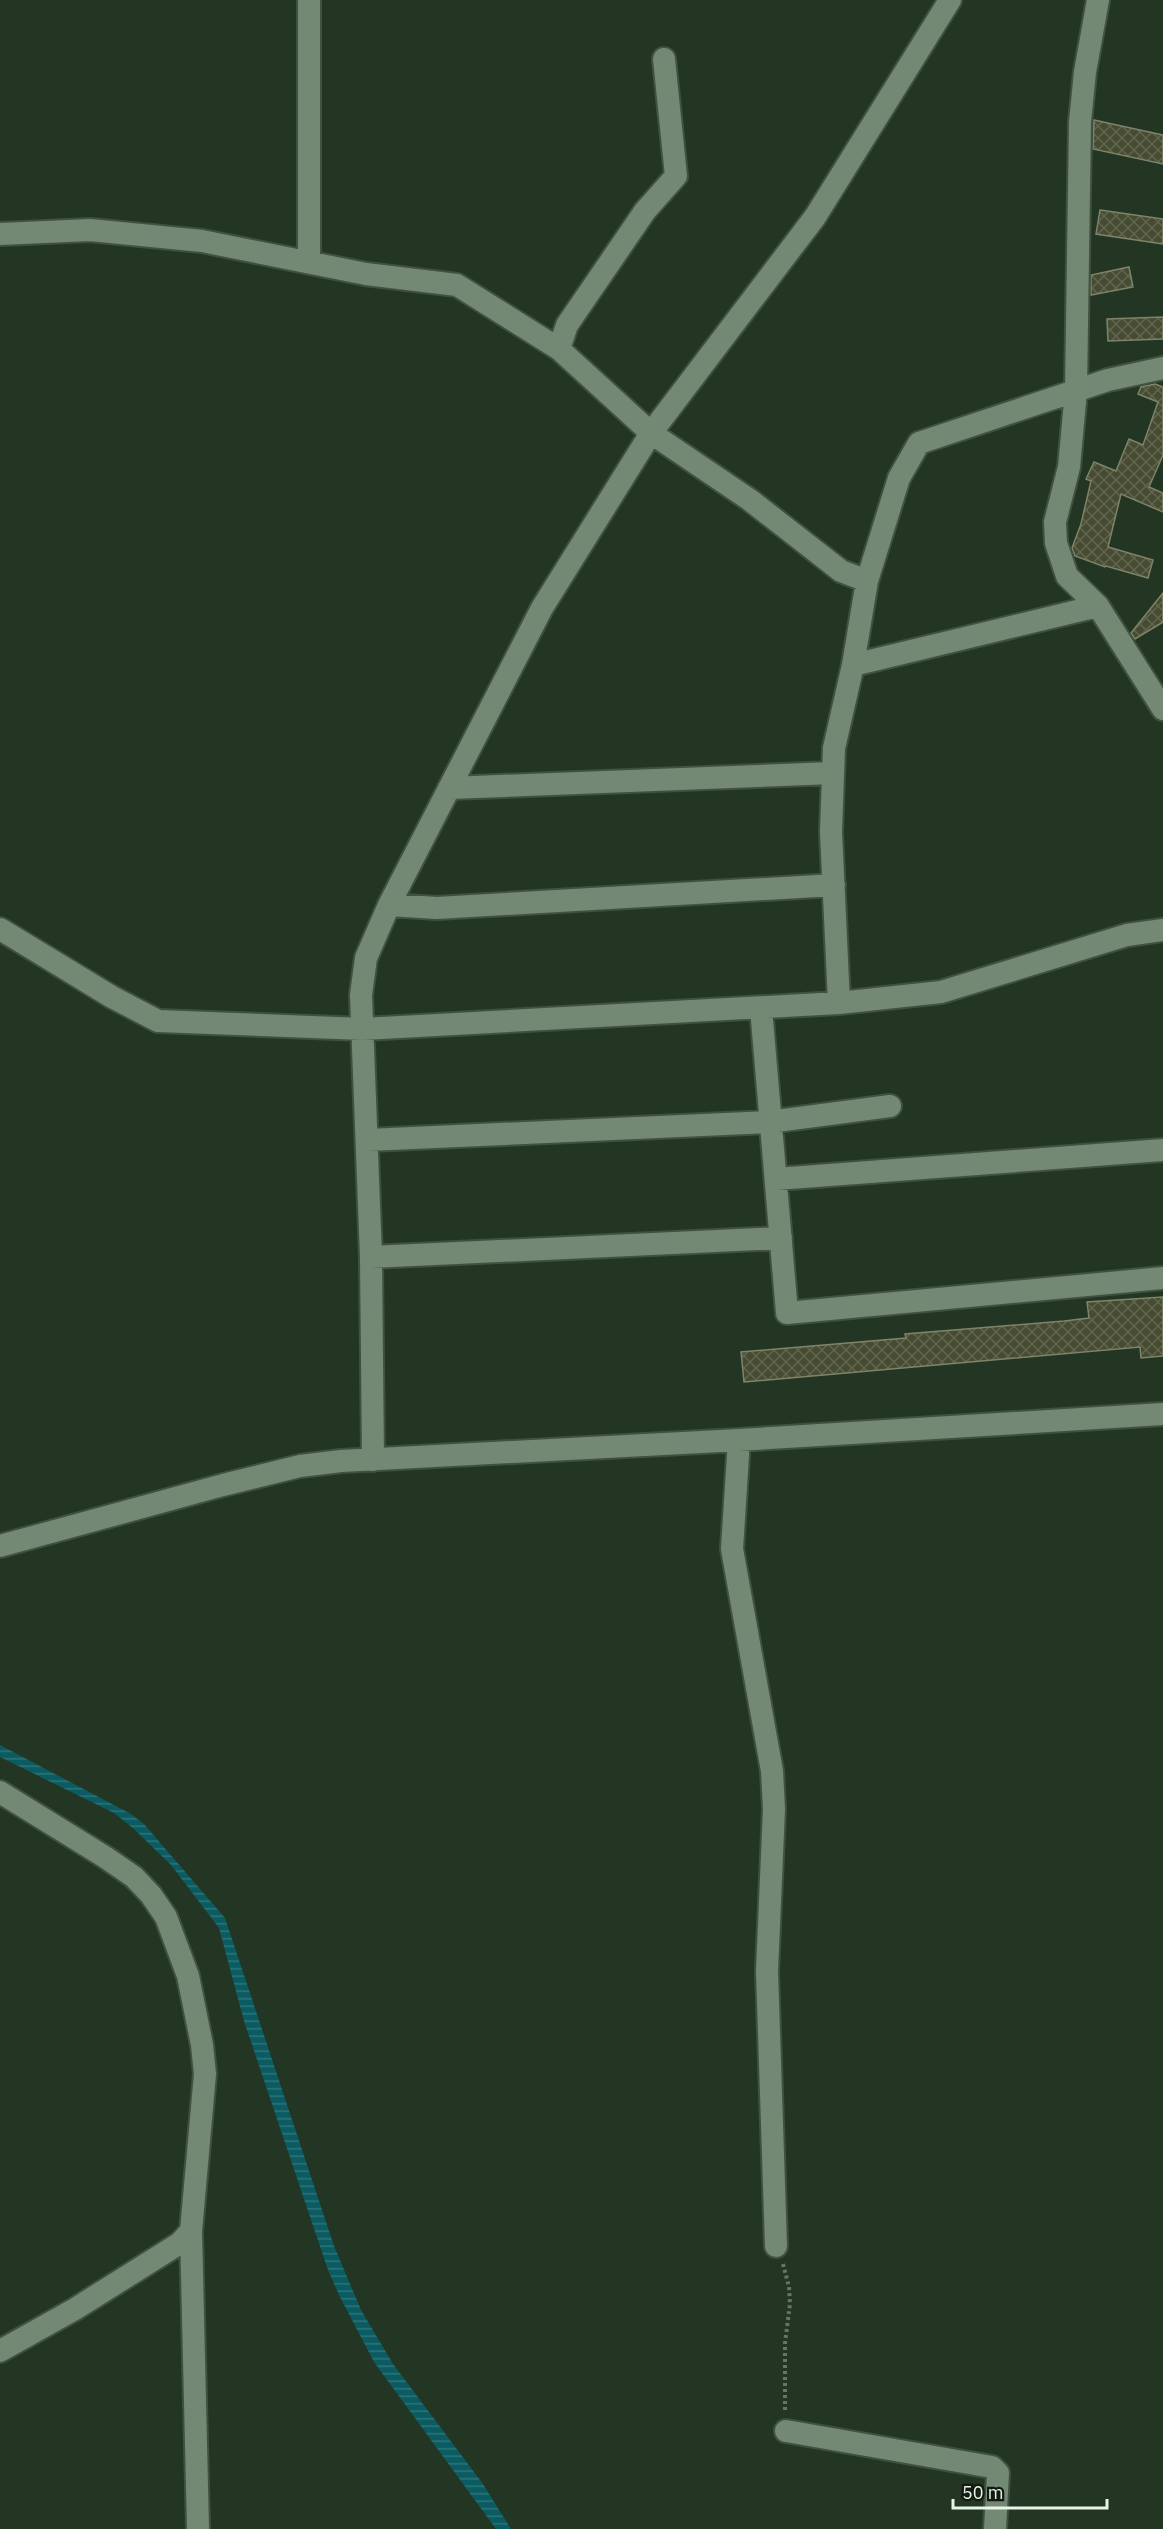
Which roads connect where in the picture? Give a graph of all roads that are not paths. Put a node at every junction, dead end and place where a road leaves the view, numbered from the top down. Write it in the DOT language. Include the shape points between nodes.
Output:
graph roads {
  1 [pos="950,0"];
  2 [pos="1098,0"];
  3 [pos="309,1"];
  4 [pos="664,59"];
  5 [pos="0,234"];
  6 [pos="309,261"];
  7 [pos="559,349"];
  8 [pos="1163,368"];
  9 [pos="1076,391"];
  10 [pos="651,434"];
  11 [pos="867,581"];
  12 [pos="1098,606"];
  13 [pos="853,665"];
  14 [pos="1163,709"];
  15 [pos="833,772"];
  16 [pos="449,788"];
  17 [pos="834,885"];
  18 [pos="389,905"];
  19 [pos="0,929"];
  20 [pos="1163,930"];
  21 [pos="839,1003"];
  22 [pos="761,1008"];
  23 [pos="363,1029"];
  24 [pos="890,1106"];
  25 [pos="769,1122"];
  26 [pos="368,1140"];
  27 [pos="1163,1150"];
  28 [pos="776,1179"];
  29 [pos="781,1238"];
  30 [pos="371,1257"];
  31 [pos="1163,1278"];
  32 [pos="1163,1414"];
  33 [pos="739,1440"];
  34 [pos="373,1460"];
  35 [pos="0,1546"];
  36 [pos="0,1792"];
  37 [pos="191,2231"];
  38 [pos="776,2246"];
  39 [pos="0,2351"];
  40 [pos="786,2430"];
  41 [pos="198,2529"];
  42 [pos="995,2529"];
  1 -- 10 [label="street" via="815,217"];
  2 -- 9 [label="street" via="1080,122"];
  3 -- 6 [label="street"];
  4 -- 7 [label="street" via="676,176 645,212 567,325"];
  5 -- 6 [label="street" via="90,230 202,241"];
  6 -- 7 [label="street" via="366,274 457,285"];
  7 -- 10 [label="street"];
  8 -- 9 [label="street"];
  9 -- 11 [label="street" via="919,443 899,478"];
  9 -- 12 [label="street" via="1069,467 1055,522 1056,543 1067,576"];
  10 -- 11 [label="street" via="750,500 841,571"];
  10 -- 16 [label="street" via="542,608"];
  11 -- 13 [label="street"];
  12 -- 13 [label="street"];
  12 -- 14 [label="street"];
  13 -- 15 [label="street" via="834,748"];
  15 -- 16 [label="street"];
  15 -- 17 [label="street"];
  16 -- 18 [label="street"];
  17 -- 18 [label="street" via="437,908"];
  17 -- 21 [label="street"];
  18 -- 23 [label="street" via="366,958 361,994"];
  19 -- 23 [label="street" via="158,1021"];
  20 -- 21 [label="street" via="1127,935 941,992"];
  21 -- 22 [label="street"];
  22 -- 23 [label="street"];
  22 -- 25 [label="street"];
  23 -- 26 [label="street"];
  24 -- 25 [label="street"];
  25 -- 26 [label="street"];
  25 -- 28 [label="street"];
  26 -- 30 [label="street"];
  27 -- 28 [label="street"];
  28 -- 29 [label="street"];
  29 -- 30 [label="street"];
  29 -- 31 [label="street" via="787,1313"];
  30 -- 34 [label="street"];
  32 -- 33 [label="street"];
  33 -- 34 [label="street"];
  33 -- 38 [label="street" via="732,1549 772,1771 774,1809 767,1971"];
  34 -- 35 [label="street" via="300,1466 264,1474"];
  36 -- 37 [label="street" via="134,1877 166,1917 178,1944 195,2008 205,2074"];
  37 -- 39 [label="street" via="180,2243 75,2309"];
  37 -- 41 [label="street"];
  40 -- 42 [label="street" via="992,2467 998,2473"];
}
